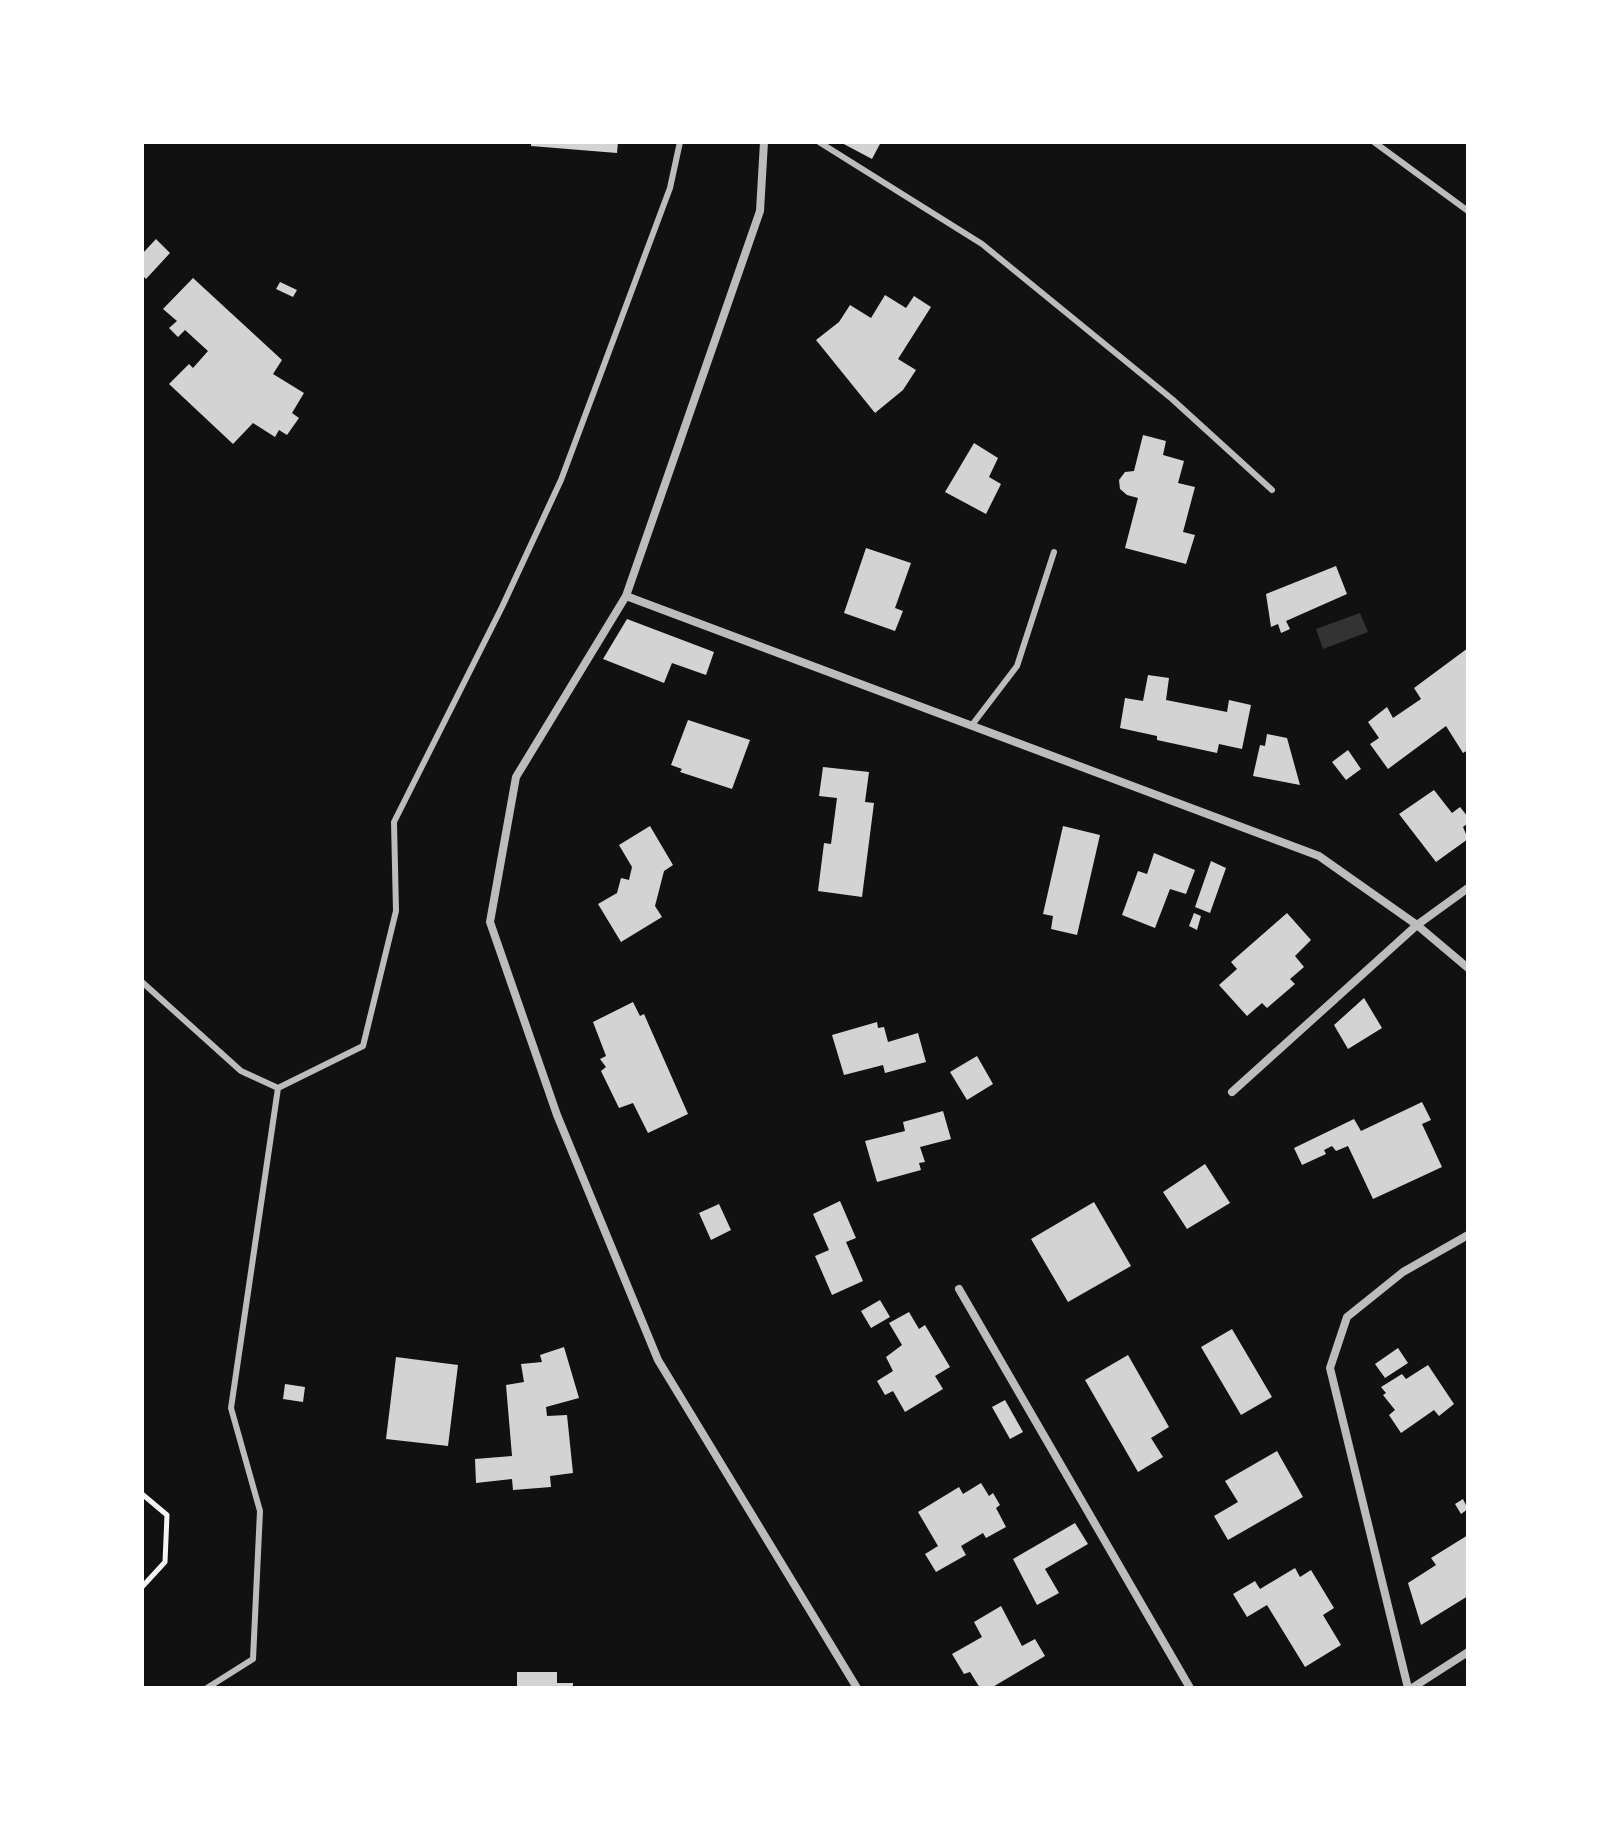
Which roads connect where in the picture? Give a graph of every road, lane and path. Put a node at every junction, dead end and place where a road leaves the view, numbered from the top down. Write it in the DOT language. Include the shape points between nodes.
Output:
graph roads {
  1 [pos="680,142"];
  2 [pos="764,142"];
  3 [pos="819,142"];
  4 [pos="1374,142"];
  5 [pos="1468,211"];
  6 [pos="1272,490"];
  7 [pos="1054,552"];
  8 [pos="626,596"];
  9 [pos="972,725"];
  10 [pos="1468,888"];
  11 [pos="1417,925"];
  12 [pos="1468,968"];
  13 [pos="142,982"];
  14 [pos="278,1088"];
  15 [pos="1232,1092"];
  16 [pos="1468,1235"];
  17 [pos="959,1289"];
  18 [pos="142,1494"];
  19 [pos="142,1587"];
  20 [pos="1468,1652"];
  21 [pos="207,1688"];
  22 [pos="857,1688"];
  23 [pos="1190,1688"];
  24 [pos="1410,1688"];
  1 -- 14 [label="lane" via="670,188 561,480 394,822 396,911 363,1046"];
  2 -- 8 [label="street" via="760,211"];
  3 -- 6 [label="lane" via="982,244 1172,399"];
  4 -- 5 [label="lane"];
  7 -- 9 [label="lane" via="1017,666"];
  8 -- 9 [label="street"];
  8 -- 22 [label="street" via="516,777 490,922 557,1115 658,1360"];
  9 -- 11 [label="street" via="1319,856"];
  10 -- 11 [label="street"];
  11 -- 12 [label="street"];
  11 -- 15 [label="street"];
  13 -- 14 [label="lane" via="241,1071"];
  14 -- 21 [label="lane" via="231,1408 260,1511 253,1659"];
  16 -- 24 [label="street" via="1403,1272 1347,1317 1330,1368"];
  17 -- 23 [label="street"];
  18 -- 19 [label="path" via="167,1515 165,1562"];
  20 -- 24 [label="street"];
}
